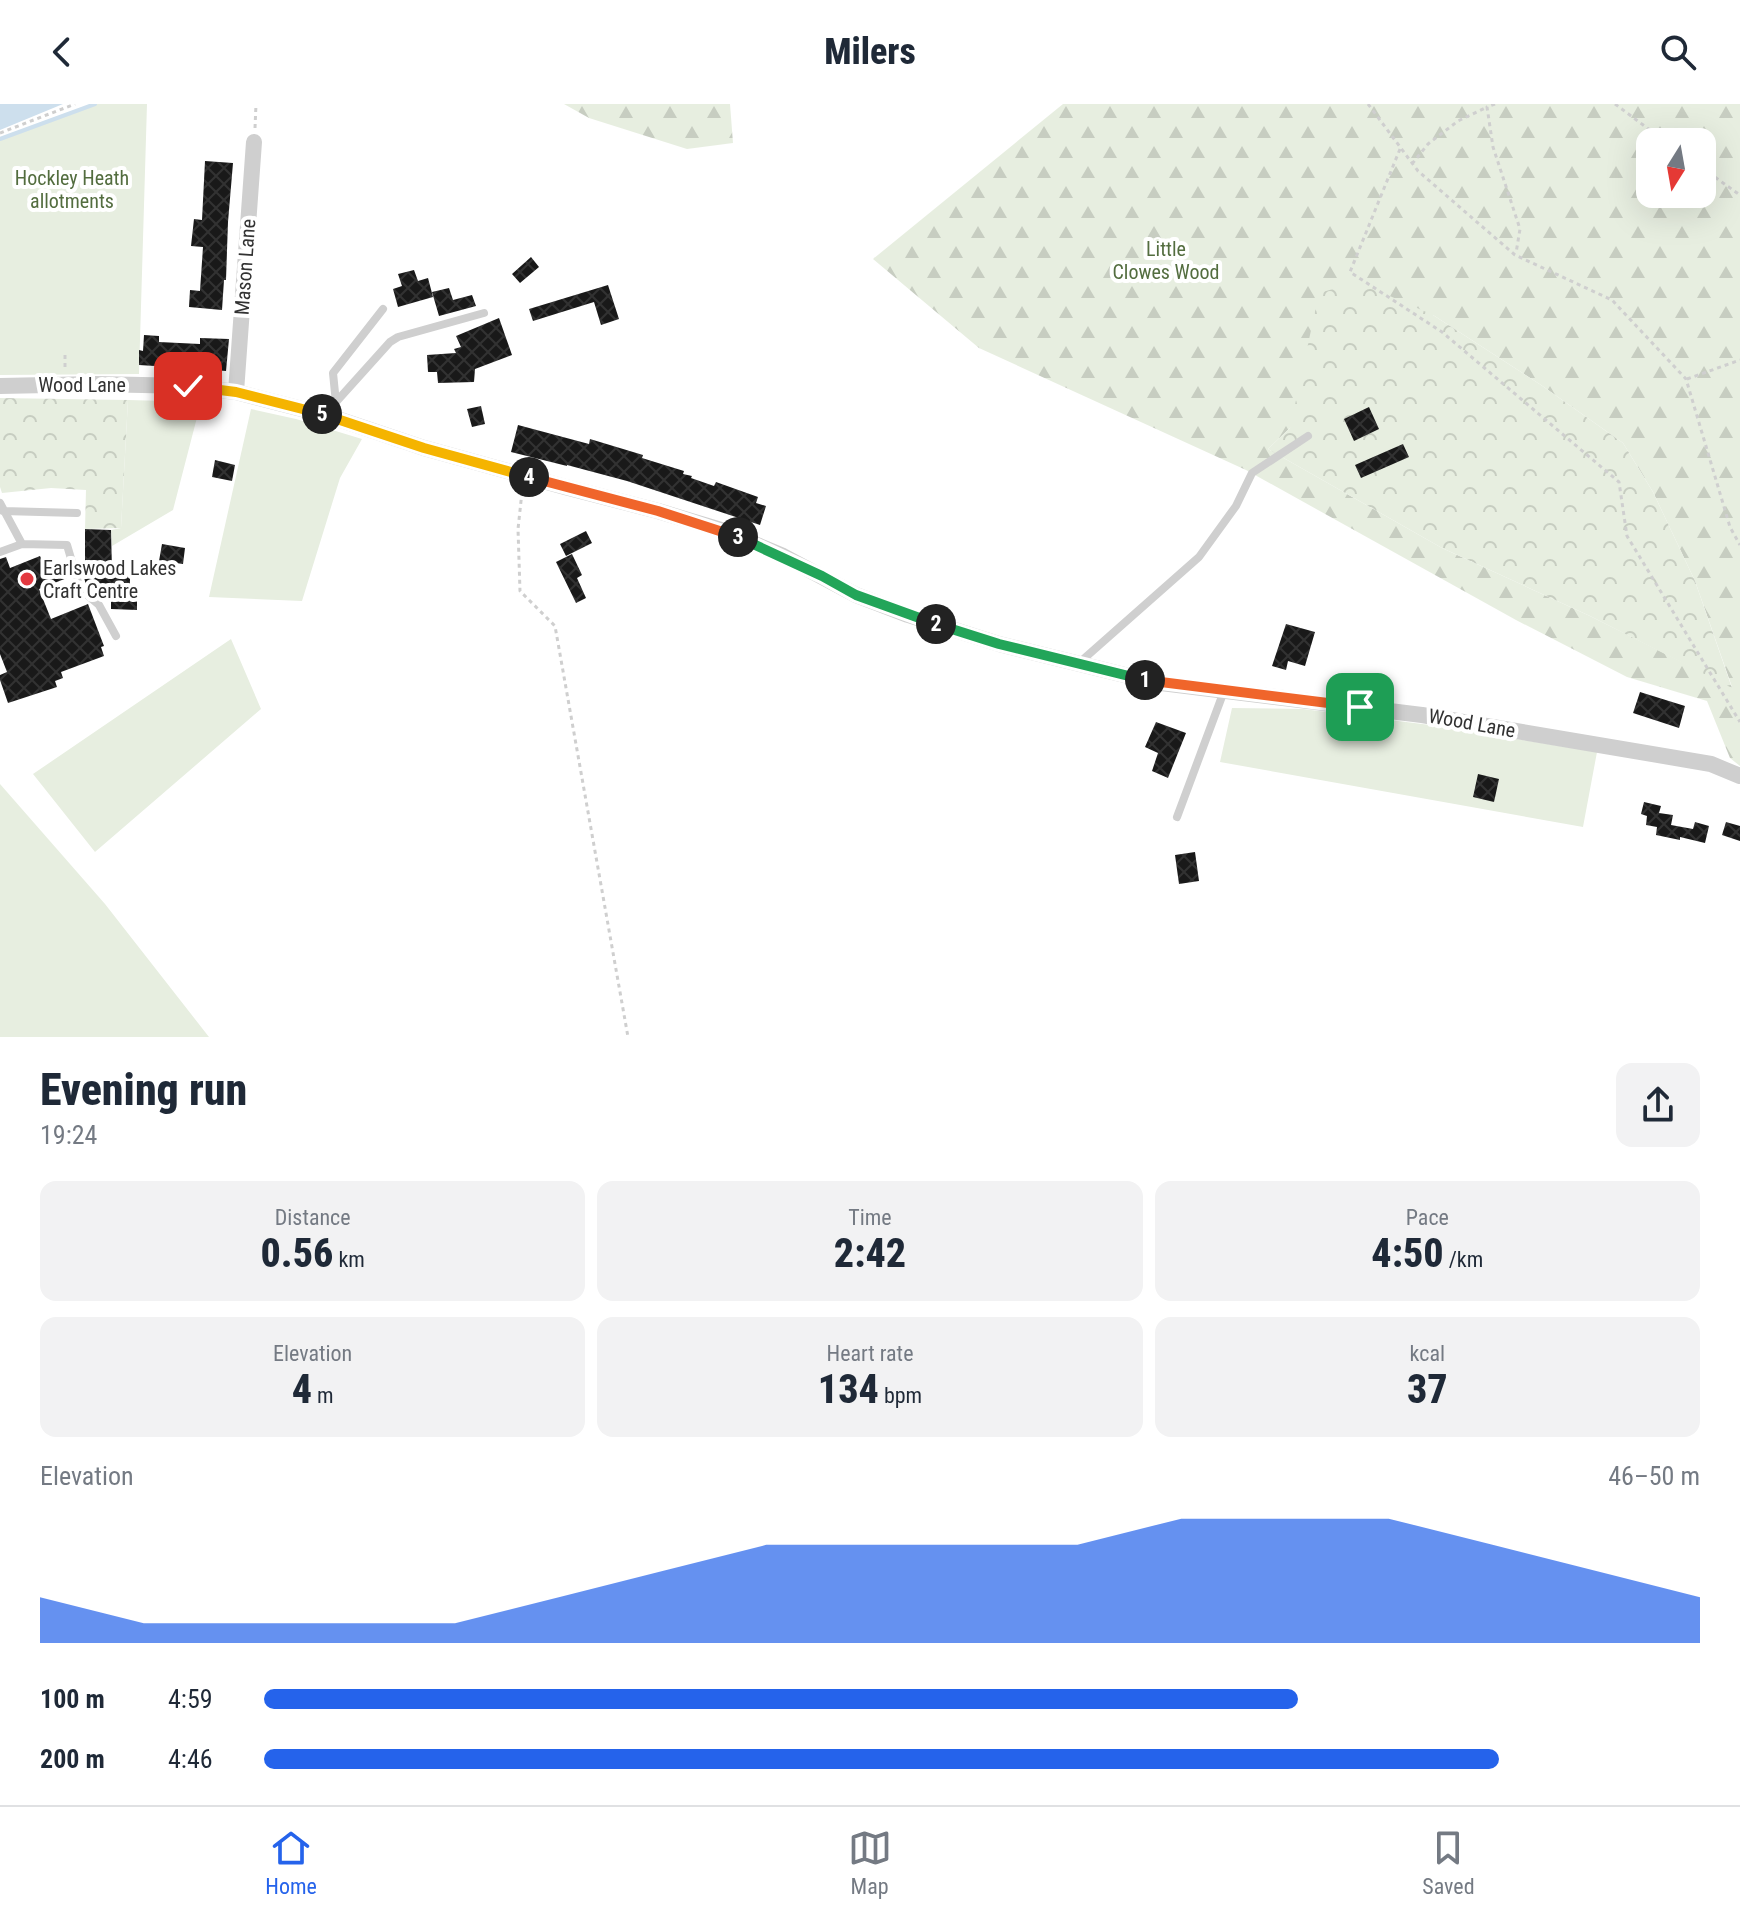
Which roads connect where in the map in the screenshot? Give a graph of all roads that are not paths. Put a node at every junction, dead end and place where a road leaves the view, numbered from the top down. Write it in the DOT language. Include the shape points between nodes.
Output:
graph roads {
  1 [pos="254,142"];
  2 [pos="383,309"];
  3 [pos="484,313"];
  4 [pos="0,386"];
  5 [pos="236,392"];
  6 [pos="338,411"];
  7 [pos="1308,436"];
  8 [pos="2,507"];
  9 [pos="77,513"];
  10 [pos="22,544"];
  11 [pos="0,552"];
  12 [pos="116,636"];
  13 [pos="1079,664"];
  14 [pos="1224,690"];
  15 [pos="1740,776"];
  16 [pos="1177,817"];
  1 -- 5 [label="street, Mason Lane"];
  2 -- 6 [label="lane" via="333,373"];
  3 -- 6 [label="lane" via="390,342"];
  4 -- 5 [label="street, Wood Lane" via="188,386"];
  5 -- 6 [label="street, Wood Lane"];
  6 -- 13 [label="street, Wood Lane" via="424,448 721,530 908,615"];
  7 -- 13 [label="lane" via="1252,473 1236,506 1199,557"];
  8 -- 9 [label="lane"];
  8 -- 10 [label="lane"];
  10 -- 11 [label="lane"];
  10 -- 12 [label="lane" via="67,545 80,589 99,605"];
  13 -- 14 [label="street, Wood Lane" via="1153,682"];
  14 -- 15 [label="street, Wood Lane" via="1422,715 1711,764"];
  14 -- 16 [label="lane"];
}
